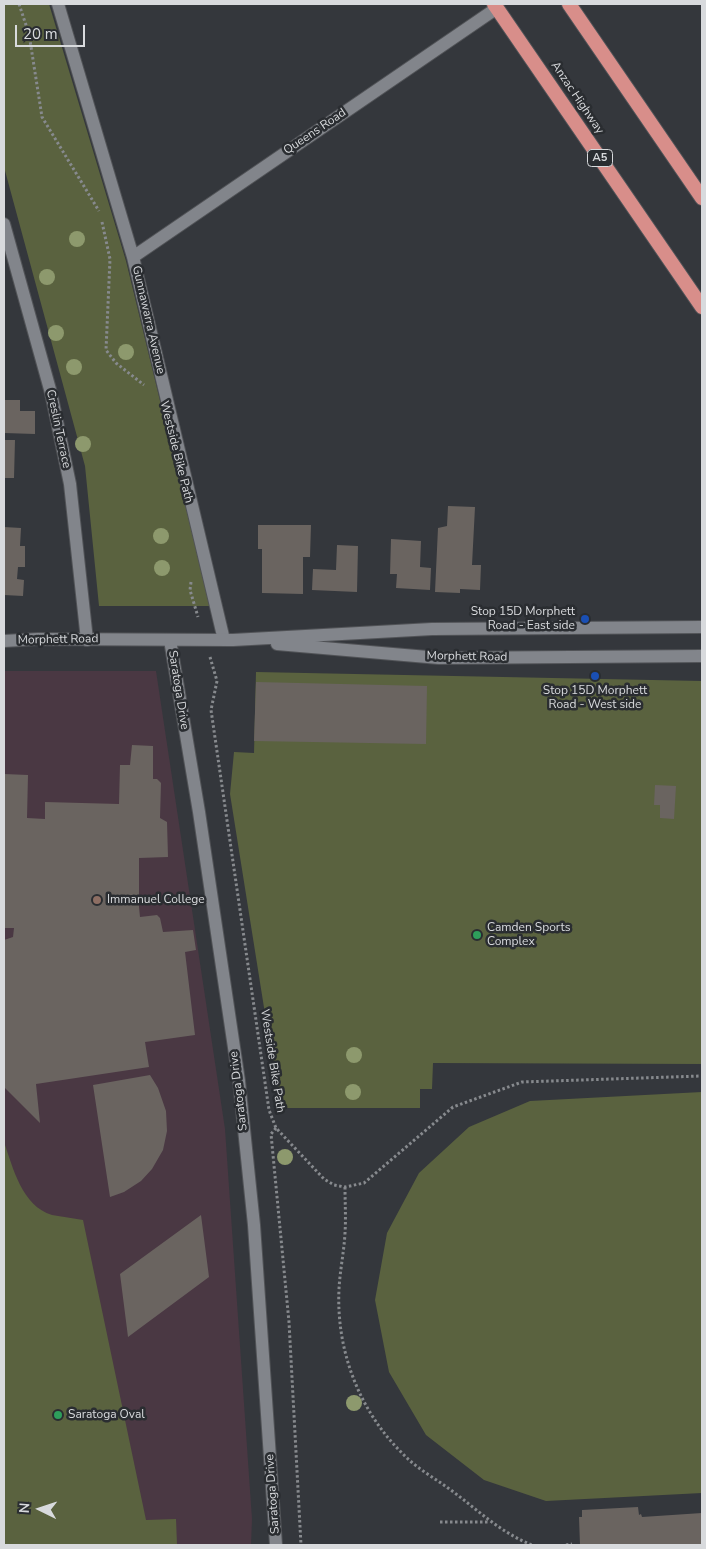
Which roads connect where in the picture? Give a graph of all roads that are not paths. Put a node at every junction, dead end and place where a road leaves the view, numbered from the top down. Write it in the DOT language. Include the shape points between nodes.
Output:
graph roads {
  1 [pos="58,4"];
  2 [pos="569,4"];
  3 [pos="496,6"];
  4 [pos="702,198"];
  5 [pos="4,224"];
  6 [pos="6,241"];
  7 [pos="133,257"];
  8 [pos="702,307"];
  9 [pos="702,627"];
  10 [pos="87,640"];
  11 [pos="170,640"];
  12 [pos="228,640"];
  13 [pos="4,641"];
  14 [pos="702,656"];
  15 [pos="276,1545"];
  1 -- 7 [label="street, Gunnawarra Avenue"];
  2 -- 4 [label="highway"];
  3 -- 7 [label="street, Queens Road"];
  3 -- 8 [label="highway, Anzac Highway / A5"];
  5 -- 6 [label="street, Creslin Terrace"];
  6 -- 10 [label="street, Creslin Terrace" via="51,393 70,484"];
  7 -- 12 [label="street, Gunnawarra Avenue"];
  9 -- 12 [label="street, Morphett Road" via="432,629"];
  10 -- 11 [label="street, Morphett Road"];
  10 -- 13 [label="street, Morphett Road"];
  11 -- 12 [label="street, Morphett Road"];
  11 -- 15 [label="street, Saratoga Drive" via="239,1081 254,1225"];
  12 -- 14 [label="street, Morphett Road" via="439,658"];
}
